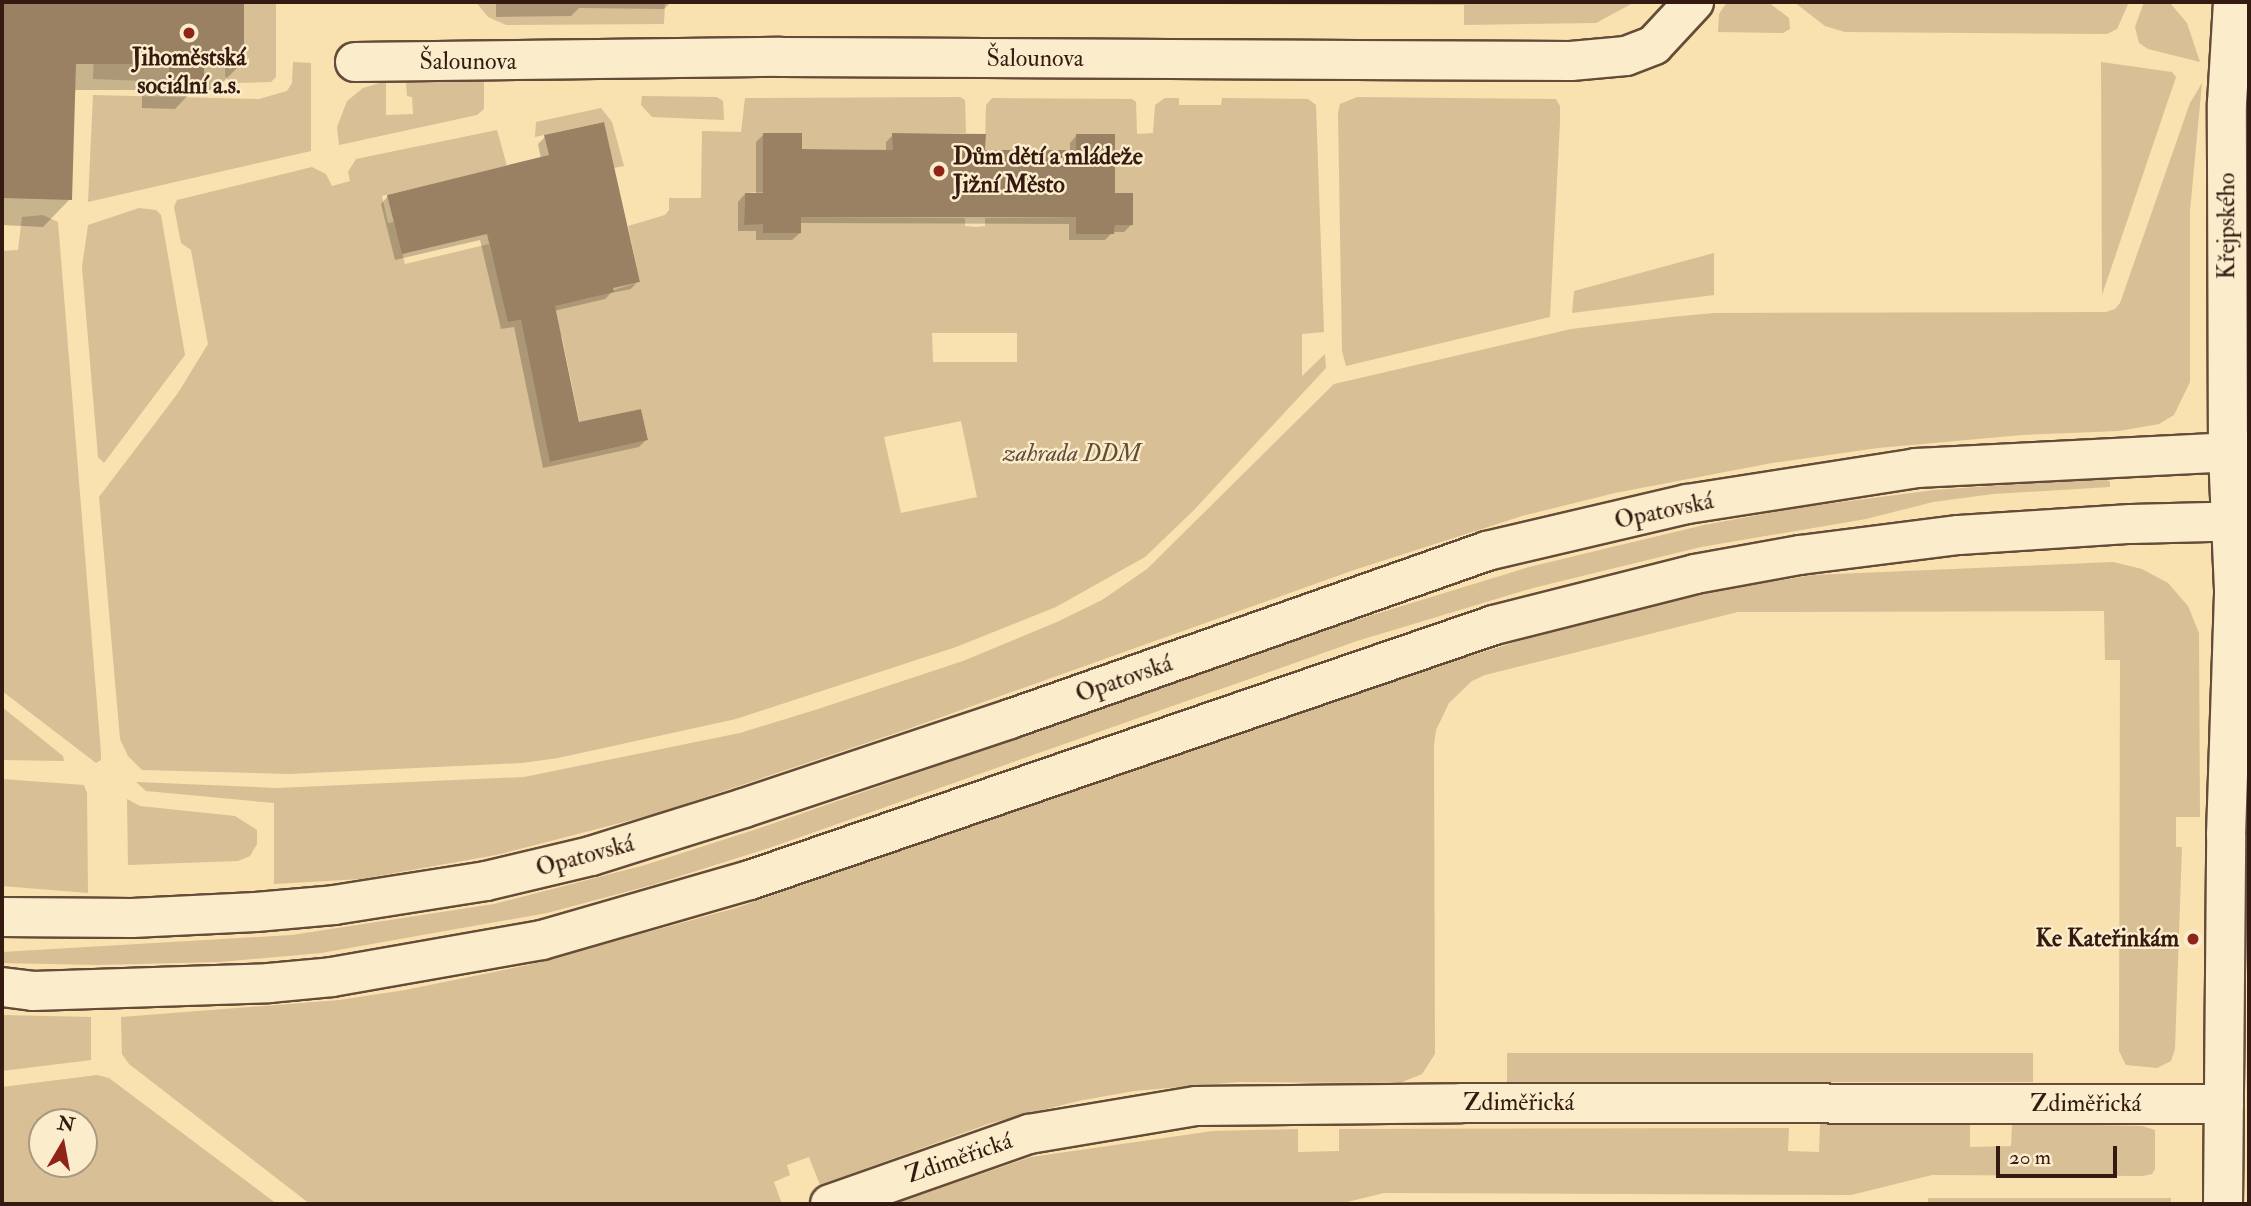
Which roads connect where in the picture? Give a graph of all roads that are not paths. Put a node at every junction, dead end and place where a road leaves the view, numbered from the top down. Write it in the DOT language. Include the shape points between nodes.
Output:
graph roads {
  1 [pos="1694,2"];
  2 [pos="2233,2"];
  3 [pos="355,62"];
  4 [pos="2239,451"];
  5 [pos="2240,521"];
  6 [pos="2237,899"];
  7 [pos="2,903"];
  8 [pos="2,917"];
  9 [pos="87,919"];
  10 [pos="12,990"];
  11 [pos="2224,1104"];
  12 [pos="830,1204"];
  13 [pos="2222,1204"];
  1 -- 3 [label="main road, Šalounova" via="1654,45 1626,57 1571,61 780,57"];
  2 -- 4 [label="main road, Křejpského" via="2227,103"];
  4 -- 5 [label="main road"];
  4 -- 9 [label="main road, Opatovská" via="1916,468 1687,504 1487,551 1010,719 580,859 462,886 334,905"];
  5 -- 6 [label="main road" via="2234,590"];
  5 -- 10 [label="main road" via="1959,535 1695,574 1494,625 750,880 542,940 332,977 159,989"];
  6 -- 11 [label="main road"];
  7 -- 9 [label="main road"];
  8 -- 9 [label="main road, Opatovská"];
  11 -- 12 [label="main road, Zdiměřická" via="1196,1106 1029,1134"];
  11 -- 13 [label="main road"];
}
